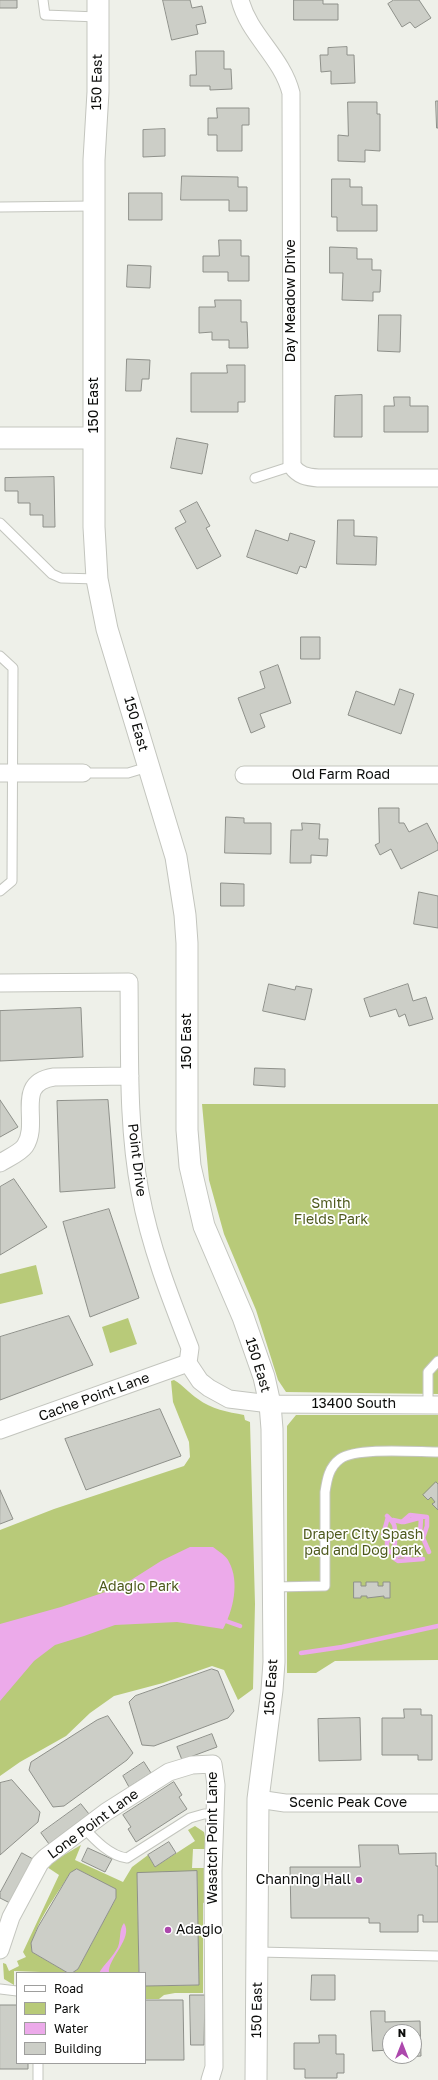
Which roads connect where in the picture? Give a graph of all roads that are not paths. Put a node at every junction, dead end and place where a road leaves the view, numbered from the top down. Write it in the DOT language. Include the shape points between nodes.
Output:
graph roads {
  1 [pos="43,0"];
  2 [pos="240,0"];
  3 [pos="98,9"];
  4 [pos="94,206"];
  5 [pos="0,207"];
  6 [pos="0,438"];
  7 [pos="94,438"];
  8 [pos="292,466"];
  9 [pos="255,478"];
  10 [pos="438,478"];
  11 [pos="0,523"];
  12 [pos="97,580"];
  13 [pos="0,656"];
  14 [pos="148,767"];
  15 [pos="6,773"];
  16 [pos="83,773"];
  17 [pos="438,775"];
  18 [pos="244,776"];
  19 [pos="0,891"];
  20 [pos="0,983"];
  21 [pos="130,1076"];
  22 [pos="0,1163"];
  23 [pos="438,1361"];
  24 [pos="188,1363"];
  25 [pos="270,1404"];
  26 [pos="433,1405"];
  27 [pos="0,1430"];
  28 [pos="438,1452"];
  29 [pos="274,1587"];
  30 [pos="213,1764"];
  31 [pos="258,1800"];
  32 [pos="438,1803"];
  33 [pos="214,1814"];
  34 [pos="84,1828"];
  35 [pos="0,1950"];
  36 [pos="258,1952"];
  37 [pos="438,1956"];
  38 [pos="0,1990"];
  39 [pos="16,1991"];
  40 [pos="38,2064"];
  41 [pos="38,2080"];
  42 [pos="210,2080"];
  43 [pos="256,2080"];
  1 -- 3 [label="lane" via="45,15"];
  2 -- 8 [label="street, Day Meadow Drive" via="252,27 278,64 291,93"];
  3 -- 4 [label="street, 150 East"];
  4 -- 5 [label="lane"];
  4 -- 7 [label="street, 150 East"];
  6 -- 7 [label="street"];
  7 -- 12 [label="street, 150 East"];
  8 -- 9 [label="lane"];
  8 -- 10 [label="street" via="303,476 318,478"];
  11 -- 12 [label="lane" via="52,574 61,578"];
  12 -- 14 [label="street, 150 East" via="107,629"];
  13 -- 15 [label="lane" via="13,668"];
  14 -- 16 [label="lane" via="128,773"];
  14 -- 25 [label="street, 150 East" via="176,857 185,915 187,1130 195,1192 213,1251 253,1344"];
  15 -- 16 [label="street"];
  15 -- 19 [label="lane" via="12,882"];
  17 -- 18 [label="street, Old Farm Road"];
  20 -- 21 [label="street, Point Drive" via="129,982"];
  21 -- 22 [label="street" via="54,1077 42,1080 33,1088 31,1094 30,1133 27,1143 20,1151"];
  21 -- 24 [label="street, Point Drive" via="134,1147 140,1191 149,1235 190,1348"];
  23 -- 26 [label="lane" via="428,1372"];
  24 -- 25 [label="street" via="200,1381 219,1394 240,1401"];
  24 -- 27 [label="street, Cache Point Lane"];
  25 -- 26 [label="street, 13400 South"];
  25 -- 29 [label="street, 150 East"];
  28 -- 29 [label="lane" via="367,1452 340,1459 332,1468 326,1486 325,1586"];
  29 -- 31 [label="street, 150 East" via="272,1690"];
  30 -- 33 [label="street, Wasatch Point Lane" via="216,1785"];
  30 -- 34 [label="street, Lone Point Lane" via="192,1765 169,1772"];
  31 -- 32 [label="street, Scenic Peak Cove" via="285,1803"];
  31 -- 36 [label="street, 150 East"];
  33 -- 34 [label="lane" via="190,1818 127,1858 117,1855 97,1842"];
  33 -- 42 [label="street, Wasatch Point Lane" via="214,2067"];
  34 -- 35 [label="street, Lone Point Lane" via="40,1863 11,1917"];
  36 -- 37 [label="lane"];
  36 -- 43 [label="street, 150 East"];
  38 -- 39 [label="lane"];
  40 -- 41 [label="lane"];
}
